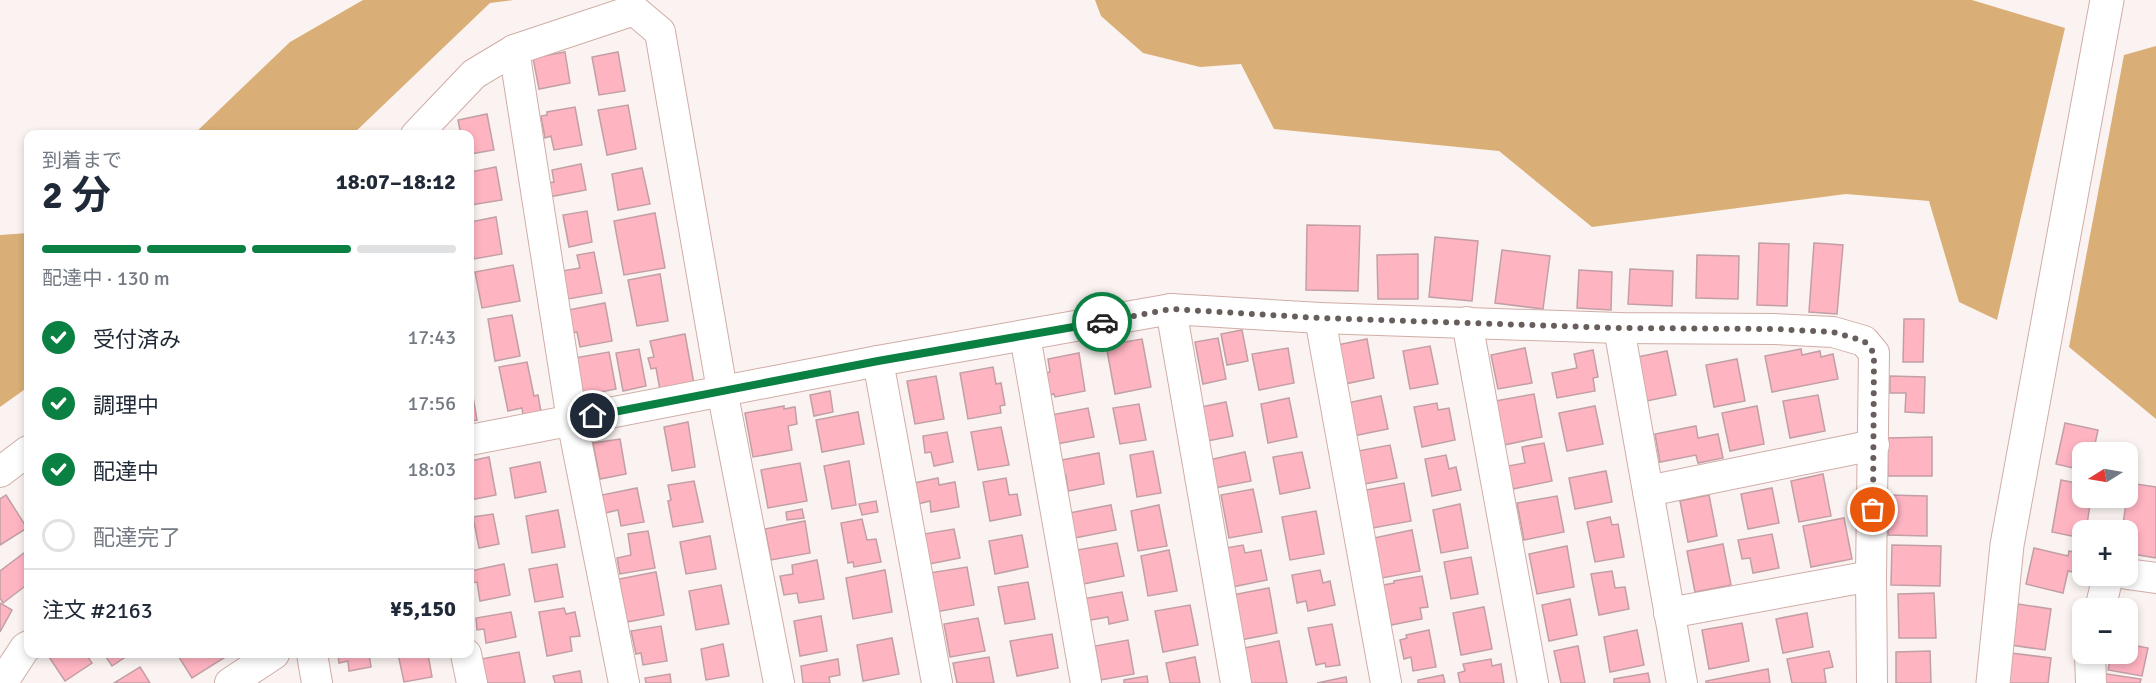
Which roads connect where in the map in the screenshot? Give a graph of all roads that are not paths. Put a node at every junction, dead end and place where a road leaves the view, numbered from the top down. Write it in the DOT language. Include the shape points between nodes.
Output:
graph roads {
  1 [pos="2107,0"];
  2 [pos="514,50"];
  3 [pos="421,130"];
  4 [pos="1171,309"];
  5 [pos="1320,318"];
  6 [pos="1467,322"];
  7 [pos="1619,328"];
  8 [pos="1025,336"];
  9 [pos="878,361"];
  10 [pos="722,390"];
  11 [pos="572,420"];
  12 [pos="474,439"];
  13 [pos="1874,445"];
  14 [pos="24,454"];
  15 [pos="0,472"];
  16 [pos="1647,491"];
  17 [pos="1871,576"];
  18 [pos="2138,576"];
  19 [pos="2156,578"];
  20 [pos="1669,613"];
  21 [pos="24,650"];
  22 [pos="268,658"];
  23 [pos="313,658"];
  24 [pos="467,658"];
  25 [pos="2090,664"];
  26 [pos="2,683"];
  27 [pos="231,683"];
  28 [pos="317,683"];
  29 [pos="472,683"];
  30 [pos="624,683"];
  31 [pos="779,683"];
  32 [pos="937,683"];
  33 [pos="1086,683"];
  34 [pos="1236,683"];
  35 [pos="1386,683"];
  36 [pos="1533,683"];
  37 [pos="1682,683"];
  38 [pos="1872,683"];
  39 [pos="1993,683"];
  40 [pos="2091,683"];
  1 -- 39 [label="street" via="2007,545"];
  2 -- 3 [label="street" via="474,74"];
  2 -- 10 [label="street" via="634,10 660,32"];
  2 -- 11 [label="street"];
  4 -- 5 [label="street"];
  4 -- 8 [label="street"];
  4 -- 34 [label="street"];
  5 -- 6 [label="street"];
  5 -- 35 [label="street"];
  6 -- 7 [label="street"];
  6 -- 36 [label="street"];
  7 -- 13 [label="street" via="1822,331 1864,341 1874,353"];
  7 -- 16 [label="street"];
  8 -- 9 [label="street"];
  8 -- 33 [label="street"];
  9 -- 10 [label="street"];
  9 -- 32 [label="street"];
  10 -- 11 [label="street"];
  10 -- 31 [label="street"];
  11 -- 12 [label="street"];
  11 -- 30 [label="street"];
  13 -- 16 [label="street"];
  13 -- 17 [label="street"];
  14 -- 15 [label="street"];
  16 -- 20 [label="street"];
  17 -- 20 [label="street"];
  17 -- 38 [label="street"];
  18 -- 19 [label="street"];
  20 -- 37 [label="street"];
  21 -- 26 [label="street"];
  22 -- 27 [label="street"];
  23 -- 28 [label="street"];
  24 -- 29 [label="street"];
  25 -- 40 [label="street"];
}
